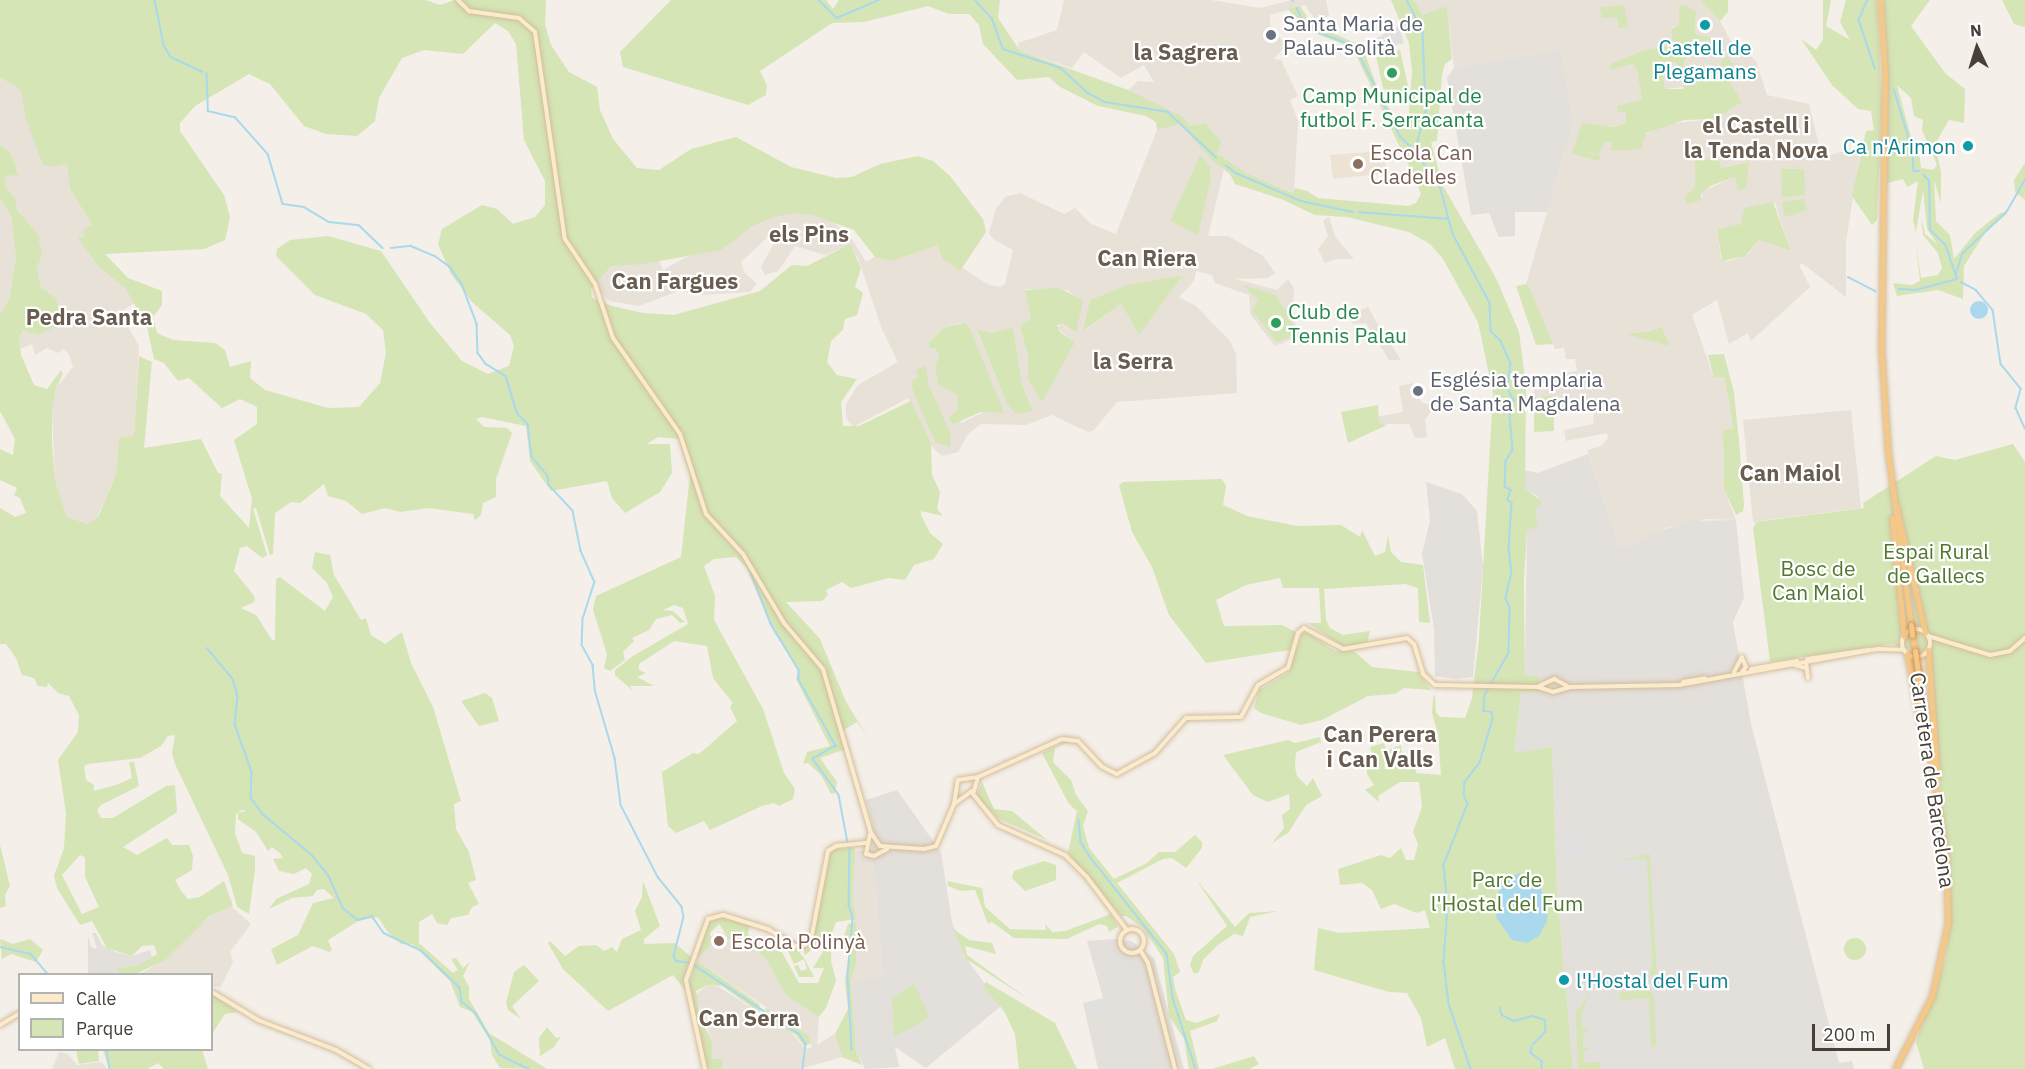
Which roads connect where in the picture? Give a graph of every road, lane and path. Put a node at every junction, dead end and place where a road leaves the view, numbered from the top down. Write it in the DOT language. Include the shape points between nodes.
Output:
graph roads {
  1 [pos="458,0"];
  2 [pos="1880,0"];
  3 [pos="1892,493"];
  4 [pos="1893,502"];
  5 [pos="1927,635"];
  6 [pos="1903,638"];
  7 [pos="2025,638"];
  8 [pos="1944,642"];
  9 [pos="1894,647"];
  10 [pos="1878,649"];
  11 [pos="1929,649"];
  12 [pos="1905,652"];
  13 [pos="1805,660"];
  14 [pos="1818,661"];
  15 [pos="1743,664"];
  16 [pos="1772,666"];
  17 [pos="1785,666"];
  18 [pos="1762,667"];
  19 [pos="1807,668"];
  20 [pos="1745,671"];
  21 [pos="1734,672"];
  22 [pos="1549,682"];
  23 [pos="1560,683"];
  24 [pos="1538,687"];
  25 [pos="1570,687"];
  26 [pos="1659,687"];
  27 [pos="1549,689"];
  28 [pos="1559,690"];
  29 [pos="978,777"];
  30 [pos="966,779"];
  31 [pos="1935,785"];
  32 [pos="972,789"];
  33 [pos="955,792"];
  34 [pos="1936,792"];
  35 [pos="965,797"];
  36 [pos="978,802"];
  37 [pos="954,804"];
  38 [pos="871,833"];
  39 [pos="867,842"];
  40 [pos="876,843"];
  41 [pos="853,846"];
  42 [pos="891,848"];
  43 [pos="864,851"];
  44 [pos="879,853"];
  45 [pos="1127,930"];
  46 [pos="1140,950"];
  47 [pos="213,993"];
  48 [pos="18,1014"];
  49 [pos="0,1025"];
  50 [pos="366,1068"];
  51 [pos="705,1069"];
  52 [pos="1175,1069"];
  53 [pos="1895,1069"];
  1 -- 38 [label="main road" via="469,11 515,17 529,24 536,36 567,244 595,284 607,324 625,357 680,435 706,514 743,554 784,623 823,669"];
  2 -- 3 [label="highway" via="1885,74 1881,346"];
  3 -- 4 [label="highway"];
  3 -- 5 [label="highway"];
  4 -- 6 [label="highway"];
  4 -- 31 [label="highway, Carretera de Barcelona, bridge"];
  5 -- 6 [label="main road" via="1913,629"];
  5 -- 8 [label="main road"];
  5 -- 11 [label="main road"];
  6 -- 9 [label="main road"];
  6 -- 12 [label="main road"];
  7 -- 8 [label="main road" via="2012,650 1993,655"];
  8 -- 11 [label="main road"];
  9 -- 10 [label="main road"];
  9 -- 12 [label="main road"];
  10 -- 13 [label="main road"];
  10 -- 14 [label="main road"];
  11 -- 12 [label="main road" via="1919,657"];
  11 -- 34 [label="highway" via="1937,743"];
  12 -- 31 [label="highway"];
  13 -- 14 [label="main road"];
  13 -- 16 [label="main road"];
  13 -- 17 [label="main road"];
  13 -- 19 [label="main road"];
  14 -- 19 [label="main road"];
  15 -- 18 [label="main road"];
  15 -- 20 [label="main road"];
  15 -- 21 [label="main road"];
  16 -- 17 [label="main road"];
  16 -- 18 [label="main road"];
  17 -- 19 [label="main road"];
  18 -- 20 [label="main road"];
  20 -- 21 [label="main road"];
  20 -- 26 [label="main road"];
  21 -- 26 [label="main road"];
  22 -- 23 [label="main road" via="1554,679"];
  22 -- 24 [label="main road"];
  22 -- 27 [label="main road"];
  23 -- 25 [label="main road"];
  23 -- 28 [label="main road"];
  24 -- 27 [label="main road"];
  24 -- 29 [label="main road" via="1433,683 1422,672 1414,644 1407,638 1343,649 1304,628 1298,633 1288,668 1258,685 1243,716 1186,718 1155,753 1121,773 1109,772 1080,742 1070,738"];
  25 -- 26 [label="main road"];
  25 -- 28 [label="main road"];
  27 -- 28 [label="main road"];
  29 -- 30 [label="main road"];
  29 -- 32 [label="main road"];
  30 -- 32 [label="main road"];
  30 -- 33 [label="main road" via="957,781"];
  31 -- 34 [label="highway, Carretera de Barcelona"];
  32 -- 35 [label="main road"];
  32 -- 36 [label="main road"];
  33 -- 35 [label="main road"];
  33 -- 37 [label="main road"];
  34 -- 53 [label="highway, Carretera de Barcelona" via="1948,878 1947,931 1932,996"];
  35 -- 36 [label="main road"];
  35 -- 37 [label="main road"];
  36 -- 45 [label="main road" via="998,825 1065,855 1087,876"];
  37 -- 42 [label="main road" via="936,846"];
  38 -- 39 [label="main road"];
  38 -- 40 [label="main road"];
  39 -- 40 [label="main road"];
  39 -- 41 [label="main road"];
  39 -- 43 [label="main road"];
  40 -- 42 [label="main road"];
  40 -- 44 [label="main road"];
  41 -- 43 [label="main road"];
  41 -- 51 [label="main road" via="834,846 827,853 812,935 805,945 795,946 768,929 723,915 708,919 686,980"];
  42 -- 44 [label="main road"];
  43 -- 44 [label="main road" via="870,856"];
  45 -- 46 [label="main road" via="1142,935"];
  45 -- 46 [label="main road" via="1120,940 1121,948 1128,953"];
  46 -- 52 [label="main road" via="1148,963"];
  47 -- 50 [label="main road" via="258,1020"];
  48 -- 49 [label="main road"];
}
